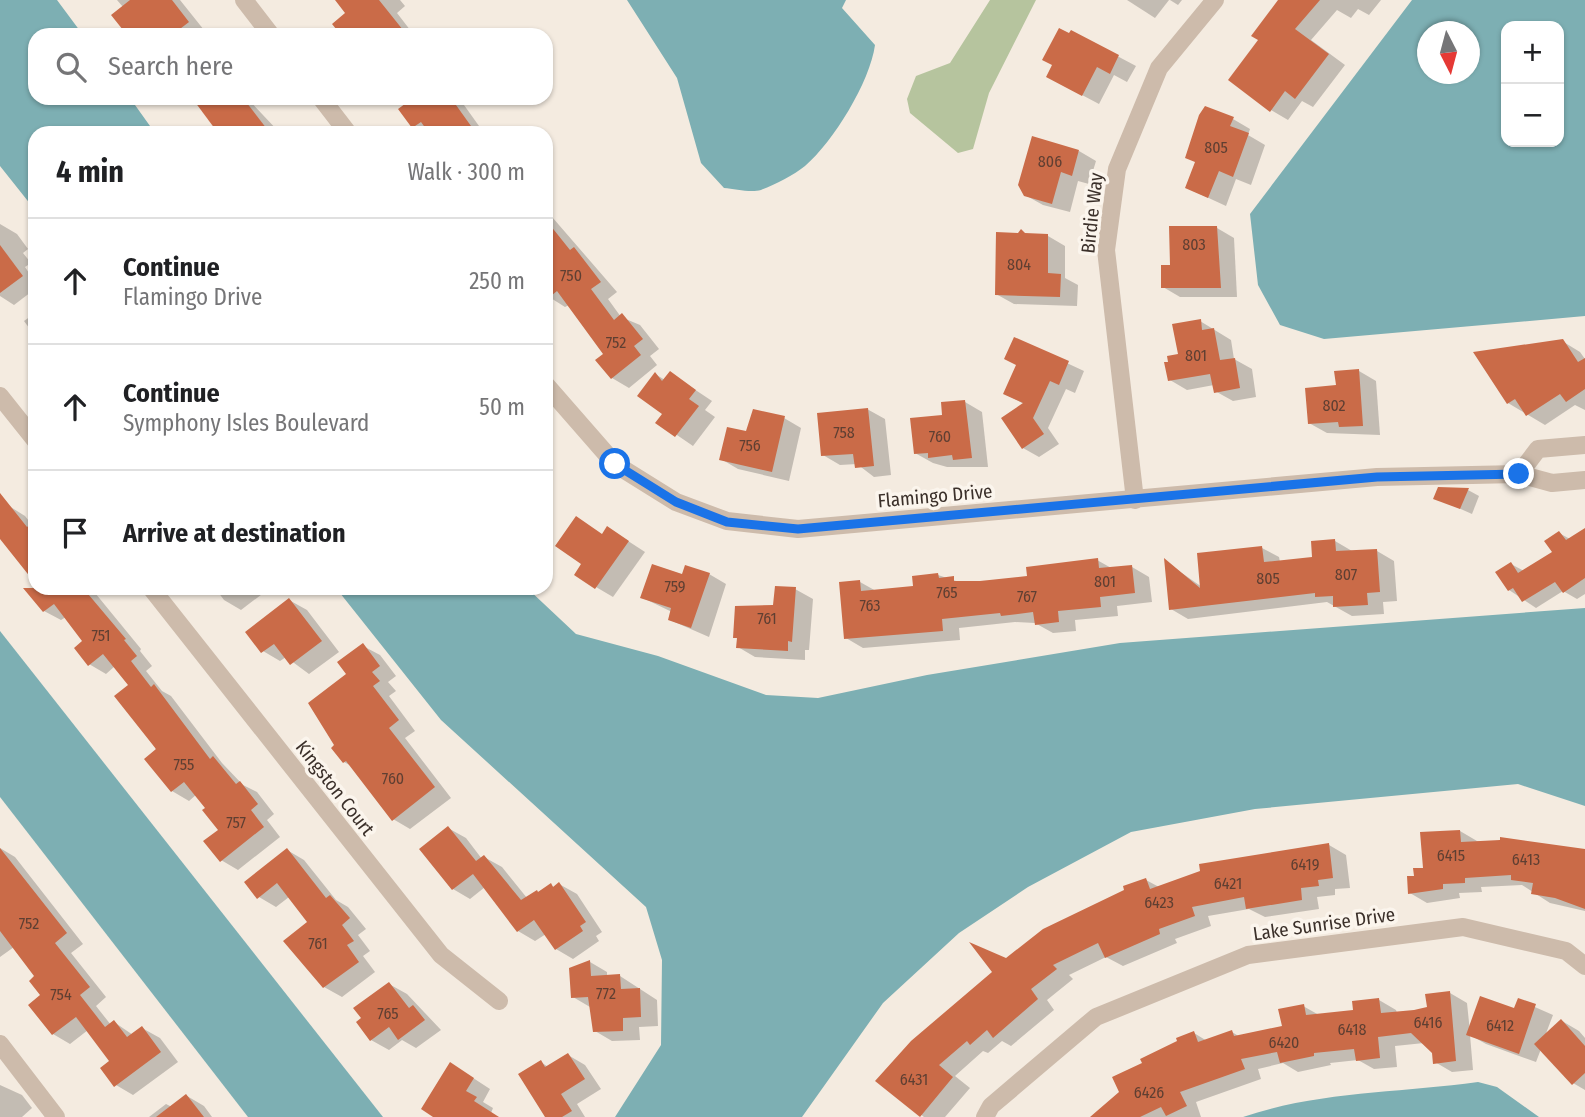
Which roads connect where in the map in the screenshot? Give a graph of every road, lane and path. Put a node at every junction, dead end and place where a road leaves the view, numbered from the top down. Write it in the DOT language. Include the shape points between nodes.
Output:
graph roads {
  1 [pos="244,0"];
  2 [pos="1215,0"];
  3 [pos="266,28"];
  4 [pos="326,105"];
  5 [pos="343,126"];
  6 [pos="553,393"];
  7 [pos="0,396"];
  8 [pos="28,431"];
  9 [pos="1585,444"];
  10 [pos="1519,474"];
  11 [pos="1585,480"];
  12 [pos="1135,500"];
  13 [pos="157,595"];
  14 [pos="1585,967"];
  15 [pos="499,1001"];
  16 [pos="0,1044"];
  17 [pos="56,1117"];
  18 [pos="985,1117"];
  1 -- 3 [label="street"];
  2 -- 12 [label="street, Birdie Way" via="1159,68 1117,169 1106,250"];
  4 -- 5 [label="street"];
  6 -- 12 [label="street, Flamingo Drive" via="615,464 676,502 727,522 798,529"];
  7 -- 8 [label="street"];
  9 -- 10 [label="street" via="1538,449"];
  10 -- 11 [label="street, Flamingo Drive" via="1552,483"];
  10 -- 12 [label="street, Flamingo Drive" via="1377,477"];
  13 -- 15 [label="street, Kingston Court" via="441,956"];
  14 -- 18 [label="street, Lake Sunrise Drive" via="1566,951 1464,927 1248,955 1096,1017 991,1106"];
  16 -- 17 [label="street"];
}
